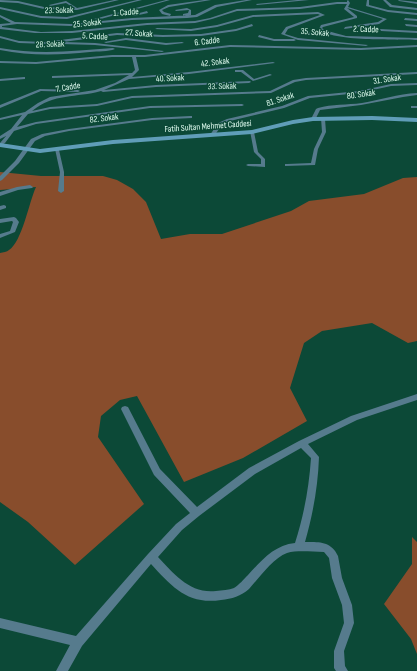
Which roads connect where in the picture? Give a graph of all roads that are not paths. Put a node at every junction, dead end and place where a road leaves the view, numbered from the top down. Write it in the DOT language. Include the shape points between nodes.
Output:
graph roads {
  1 [pos="118,0"];
  2 [pos="141,0"];
  3 [pos="169,0"];
  4 [pos="210,0"];
  5 [pos="251,0"];
  6 [pos="308,0"];
  7 [pos="368,0"];
  8 [pos="384,0"];
  9 [pos="399,0"];
  10 [pos="0,1"];
  11 [pos="240,1"];
  12 [pos="348,2"];
  13 [pos="417,3"];
  14 [pos="257,4"];
  15 [pos="40,7"];
  16 [pos="347,7"];
  17 [pos="0,8"];
  18 [pos="77,9"];
  19 [pos="417,9"];
  20 [pos="176,10"];
  21 [pos="147,12"];
  22 [pos="417,14"];
  23 [pos="0,16"];
  24 [pos="405,19"];
  25 [pos="110,20"];
  26 [pos="417,20"];
  27 [pos="14,23"];
  28 [pos="87,23"];
  29 [pos="252,24"];
  30 [pos="0,25"];
  31 [pos="406,25"];
  32 [pos="322,26"];
  33 [pos="417,26"];
  34 [pos="316,27"];
  35 [pos="344,28"];
  36 [pos="157,29"];
  37 [pos="310,29"];
  38 [pos="381,30"];
  39 [pos="417,32"];
  40 [pos="335,35"];
  41 [pos="259,36"];
  42 [pos="0,38"];
  43 [pos="298,39"];
  44 [pos="417,39"];
  45 [pos="43,43"];
  46 [pos="182,43"];
  47 [pos="95,44"];
  48 [pos="417,46"];
  49 [pos="125,47"];
  50 [pos="392,47"];
  51 [pos="0,50"];
  52 [pos="170,53"];
  53 [pos="134,56"];
  54 [pos="0,60"];
  55 [pos="273,64"];
  56 [pos="134,74"];
  57 [pos="417,74"];
  58 [pos="270,75"];
  59 [pos="159,76"];
  60 [pos="53,77"];
  61 [pos="24,78"];
  62 [pos="127,78"];
  63 [pos="0,80"];
  64 [pos="249,82"];
  65 [pos="417,84"];
  66 [pos="84,92"];
  67 [pos="92,92"];
  68 [pos="358,92"];
  69 [pos="417,94"];
  70 [pos="242,105"];
  71 [pos="417,106"];
  72 [pos="0,107"];
  73 [pos="412,107"];
  74 [pos="26,113"];
  75 [pos="190,117"];
  76 [pos="0,119"];
  77 [pos="312,119"];
  78 [pos="323,119"];
  79 [pos="417,120"];
  80 [pos="12,130"];
  81 [pos="252,132"];
  82 [pos="212,135"];
  83 [pos="0,138"];
  84 [pos="0,145"];
  85 [pos="27,150"];
  86 [pos="56,150"];
  87 [pos="248,165"];
  88 [pos="287,165"];
  89 [pos="0,179"];
  90 [pos="30,187"];
  91 [pos="61,192"];
  92 [pos="0,194"];
  93 [pos="0,221"];
  94 [pos="0,236"];
  95 [pos="417,397"];
  96 [pos="125,409"];
  97 [pos="302,443"];
  98 [pos="196,513"];
  99 [pos="298,548"];
  100 [pos="151,557"];
  101 [pos="0,623"];
  102 [pos="78,642"];
  103 [pos="341,670"];
  104 [pos="62,671"];
  1 -- 18 [label="street"];
  2 -- 17 [label="street, 23. Sokak" via="67,18 41,17"];
  3 -- 28 [label="street"];
  4 -- 20 [label="street" via="168,6 160,10 170,15 185,15 191,12 187,9"];
  5 -- 11 [label="street, 1. Cadde"];
  6 -- 14 [label="street"];
  7 -- 22 [label="street" via="367,6 376,9"];
  8 -- 19 [label="street" via="391,6"];
  9 -- 13 [label="street"];
  10 -- 15 [label="street"];
  11 -- 25 [label="street, 1. Cadde" via="216,6 188,18"];
  12 -- 16 [label="street"];
  12 -- 30 [label="street, 25. Sokak" via="300,8 237,10 201,22 149,24 78,32 47,33 1,28"];
  15 -- 18 [label="street"];
  15 -- 18 [label="street" via="66,2"];
  16 -- 32 [label="street, 2. Cadde" via="345,9 356,17"];
  16 -- 35 [label="street" via="385,19 379,23"];
  21 -- 25 [label="street"];
  23 -- 27 [label="street"];
  24 -- 26 [label="street"];
  25 -- 28 [label="street, 1. Cadde"];
  27 -- 28 [label="street, 1. Cadde"];
  27 -- 30 [label="street, 1. Cadde"];
  29 -- 45 [label="street" via="236,30 201,35 117,34"];
  31 -- 33 [label="street"];
  32 -- 34 [label="street, 2. Cadde"];
  32 -- 40 [label="street" via="320,28 323,31"];
  36 -- 43 [label="street, 35. Sokak" via="203,28 264,15 314,12 323,15 287,28 283,32"];
  37 -- 40 [label="street, 2. Cadde" via="304,31"];
  38 -- 39 [label="street"];
  40 -- 44 [label="street, 2. Cadde"];
  41 -- 43 [label="street" via="274,40"];
  42 -- 45 [label="street, 5. Cadde"];
  43 -- 50 [label="street, 35. Sokak"];
  45 -- 47 [label="street, 5. Cadde"];
  46 -- 47 [label="street, 27. Sokak" via="166,44 126,39"];
  47 -- 49 [label="street, 5. Cadde"];
  48 -- 50 [label="street, 6. Cadde"];
  49 -- 51 [label="street, 28. Sokak" via="28,53"];
  49 -- 52 [label="street, 5. Cadde"];
  50 -- 52 [label="street, 6. Cadde" via="334,49 230,46"];
  52 -- 53 [label="street, 6. Cadde"];
  53 -- 54 [label="street, 6. Cadde" via="36,63 6,63"];
  53 -- 56 [label="street" via="137,70"];
  55 -- 59 [label="street, 42. Sokak"];
  56 -- 60 [label="street"];
  56 -- 62 [label="street, 7. Cadde"];
  57 -- 74 [label="street, 33. Sokak" via="306,79 294,81 271,92 132,97 97,105"];
  58 -- 59 [label="street, 42. Sokak" via="253,80 242,71"];
  59 -- 62 [label="street, 42. Sokak"];
  61 -- 63 [label="street"];
  62 -- 67 [label="street, 7. Cadde"];
  64 -- 67 [label="street, 40. Sokak"];
  65 -- 68 [label="street, 31. Sokak" via="391,85"];
  66 -- 67 [label="street, 7. Cadde"];
  66 -- 72 [label="street" via="65,89 40,90"];
  66 -- 74 [label="street, 7. Cadde" via="51,98"];
  68 -- 82 [label="street, 81. Sokak" via="309,97 283,107 230,120 220,124"];
  69 -- 77 [label="street, 80. Sokak" via="318,109"];
  70 -- 80 [label="street" via="150,107 43,122"];
  71 -- 73 [label="street"];
  74 -- 76 [label="street, 33. Sokak"];
  74 -- 80 [label="street, 7. Cadde"];
  75 -- 85 [label="street, 82. Sokak" via="44,135 33,140"];
  77 -- 78 [label="main road, Fatih Sultan Mehmet Caddesi"];
  77 -- 81 [label="main road, Fatih Sultan Mehmet Caddesi"];
  78 -- 79 [label="main road, Fatih Sultan Mehmet Caddesi"];
  78 -- 88 [label="street" via="324,132 316,149 313,164"];
  80 -- 83 [label="street"];
  80 -- 84 [label="street, 7. Cadde"];
  81 -- 82 [label="main road, Fatih Sultan Mehmet Caddesi"];
  81 -- 87 [label="street" via="256,152 263,159 263,166"];
  82 -- 86 [label="main road, Fatih Sultan Mehmet Caddesi" via="125,141"];
  84 -- 85 [label="main road, Fatih Sultan Mehmet Caddesi"];
  85 -- 86 [label="main road, Fatih Sultan Mehmet Caddesi"];
  85 -- 89 [label="street, 82. Sokak"];
  86 -- 91 [label="street" via="62,172"];
  90 -- 92 [label="street"];
  93 -- 94 [label="street" via="14,219 16,222 12,232"];
  95 -- 97 [label="street" via="354,418"];
  96 -- 98 [label="street" via="157,472"];
  97 -- 98 [label="street" via="252,471"];
  97 -- 99 [label="street" via="315,457 308,514"];
  98 -- 100 [label="street"];
  99 -- 100 [label="street" via="283,550 240,591 214,598 196,596 183,589"];
  99 -- 103 [label="street" via="326,548 334,556 349,623 339,651"];
  100 -- 102 [label="street"];
  101 -- 102 [label="street"];
  102 -- 104 [label="street"];
}
